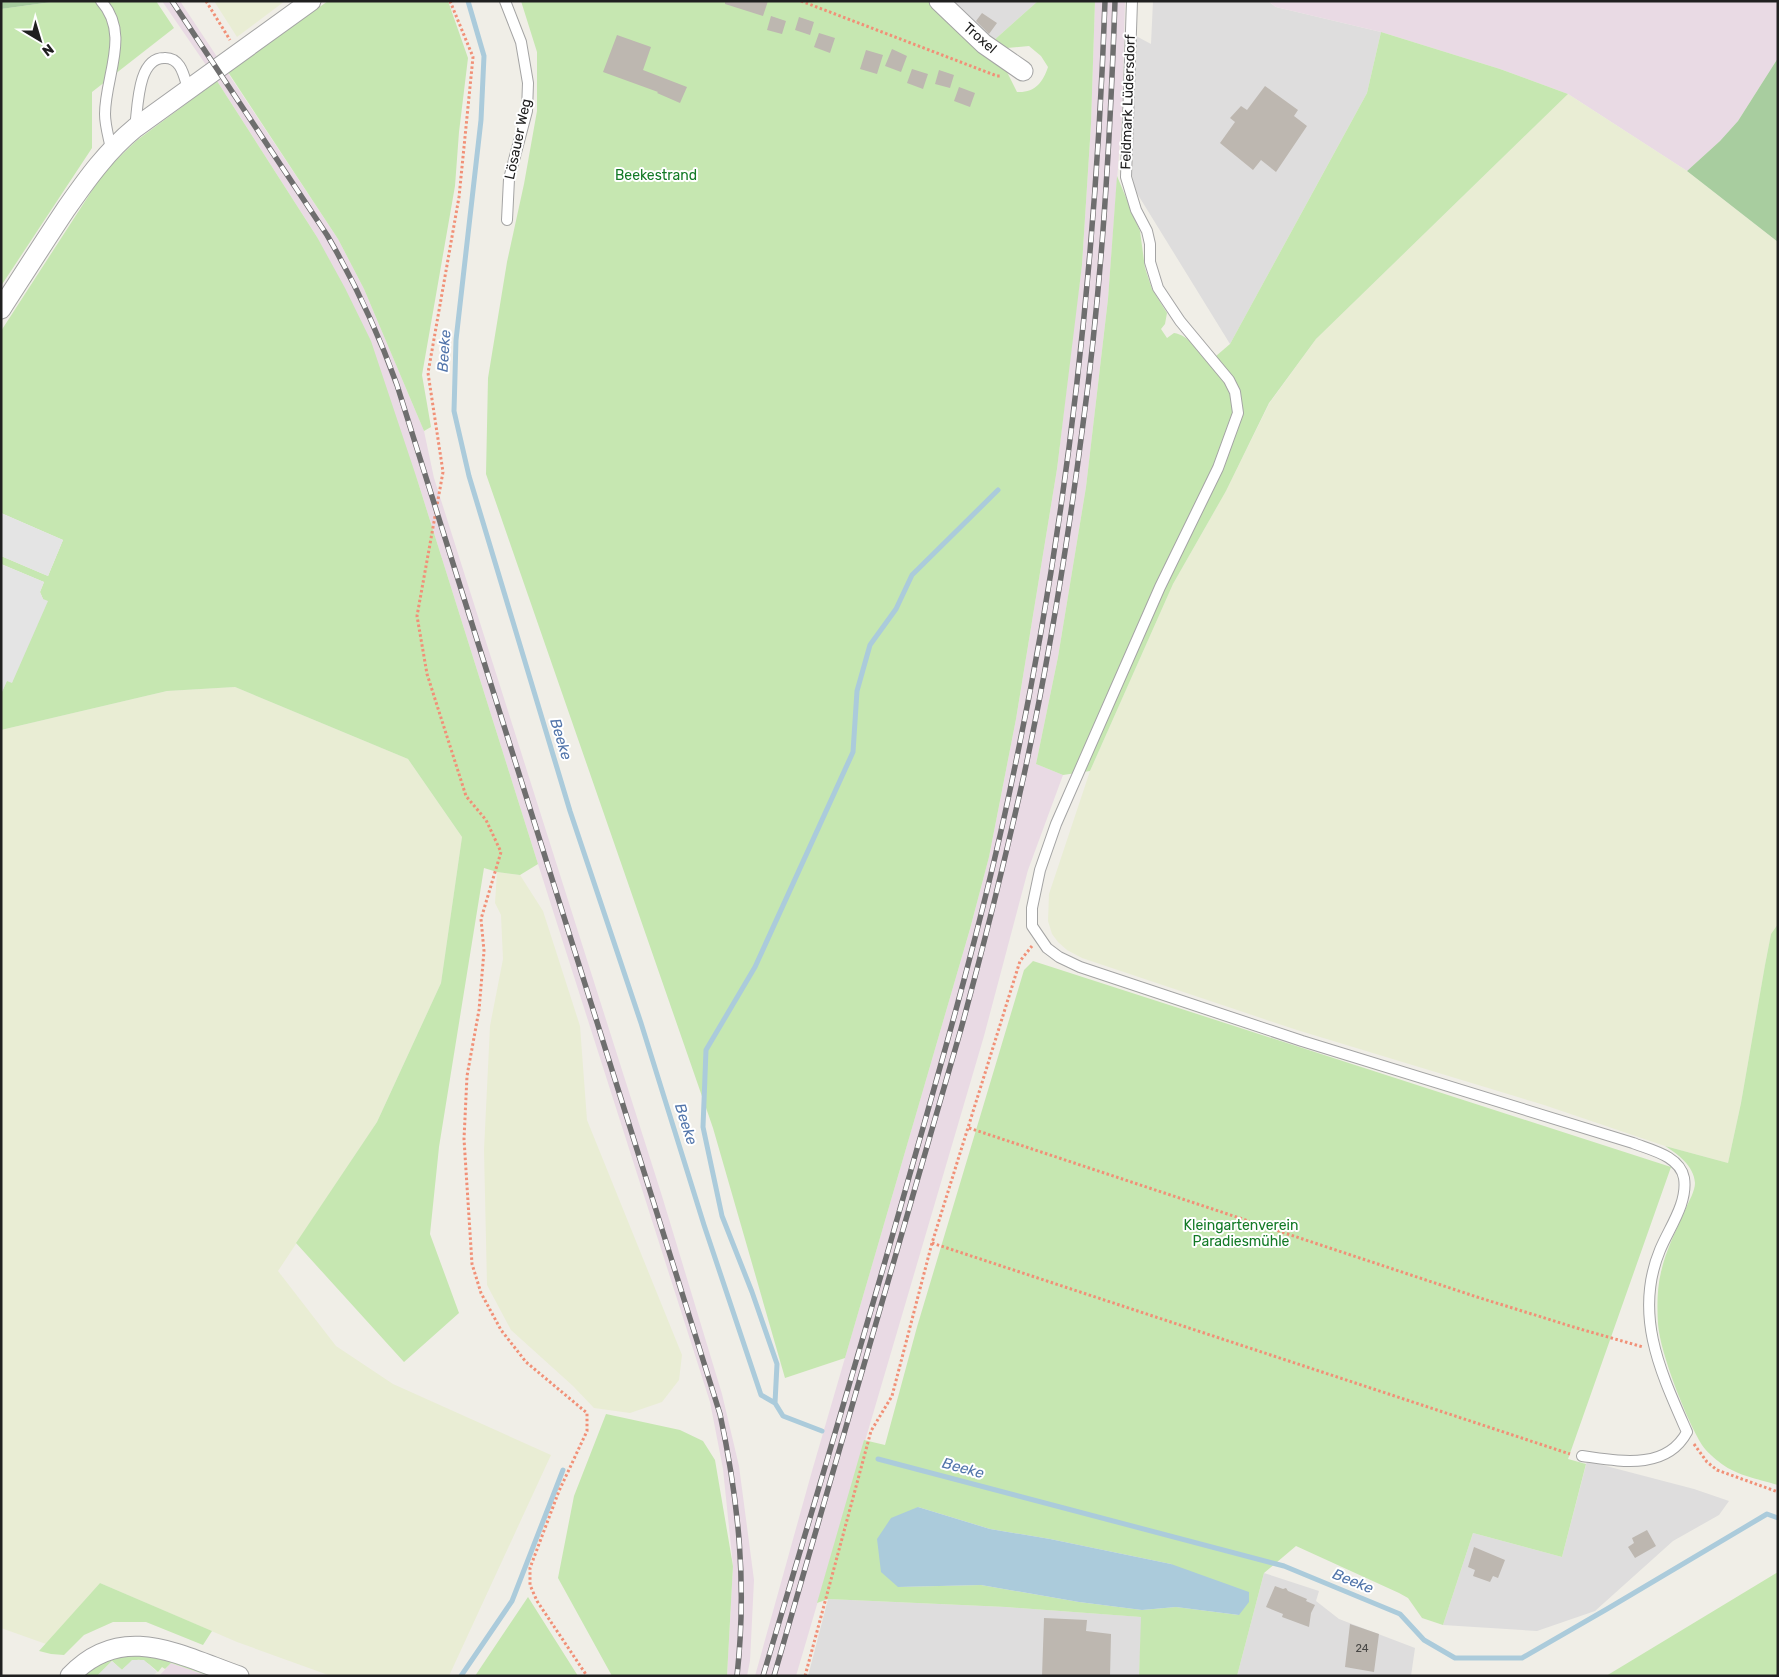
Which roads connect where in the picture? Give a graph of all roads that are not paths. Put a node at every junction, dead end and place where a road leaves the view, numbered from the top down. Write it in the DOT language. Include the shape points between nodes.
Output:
graph roads {
  1 [pos="101,1"];
  2 [pos="311,1"];
  3 [pos="505,1"];
  4 [pos="939,1"];
  5 [pos="1132,1"];
  6 [pos="1023,71"];
  7 [pos="188,89"];
  8 [pos="135,128"];
  9 [pos="111,149"];
  10 [pos="507,220"];
  11 [pos="1,309"];
  12 [pos="1582,1456"];
  13 [pos="70,1676"];
  14 [pos="238,1676"];
  1 -- 9 [label="lane" via="116,34 105,115"];
  2 -- 7 [label="street"];
  3 -- 10 [label="lane, Lösauer Weg" via="521,42 528,83 527,111 508,179"];
  4 -- 6 [label="street, Troxel" via="984,44"];
  5 -- 12 [label="lane, Feldmark Lüdersdorf" via="1126,178 1147,231 1150,262 1158,288 1180,321 1229,380 1235,392 1238,413 1218,468 1160,587 1056,824 1040,870 1032,908 1032,926 1047,948 1080,967 1302,1041 1633,1143 1675,1163 1681,1170 1684,1188 1678,1211 1659,1251 1648,1307 1654,1350 1687,1432 1682,1443 1671,1452 1640,1461"];
  7 -- 8 [label="street"];
  7 -- 8 [label="lane" via="179,65 173,59 157,58 150,63 144,71 140,88"];
  8 -- 9 [label="street"];
  9 -- 11 [label="street" via="90,175"];
  13 -- 14 [label="street" via="94,1655 128,1646 158,1648"];
}
